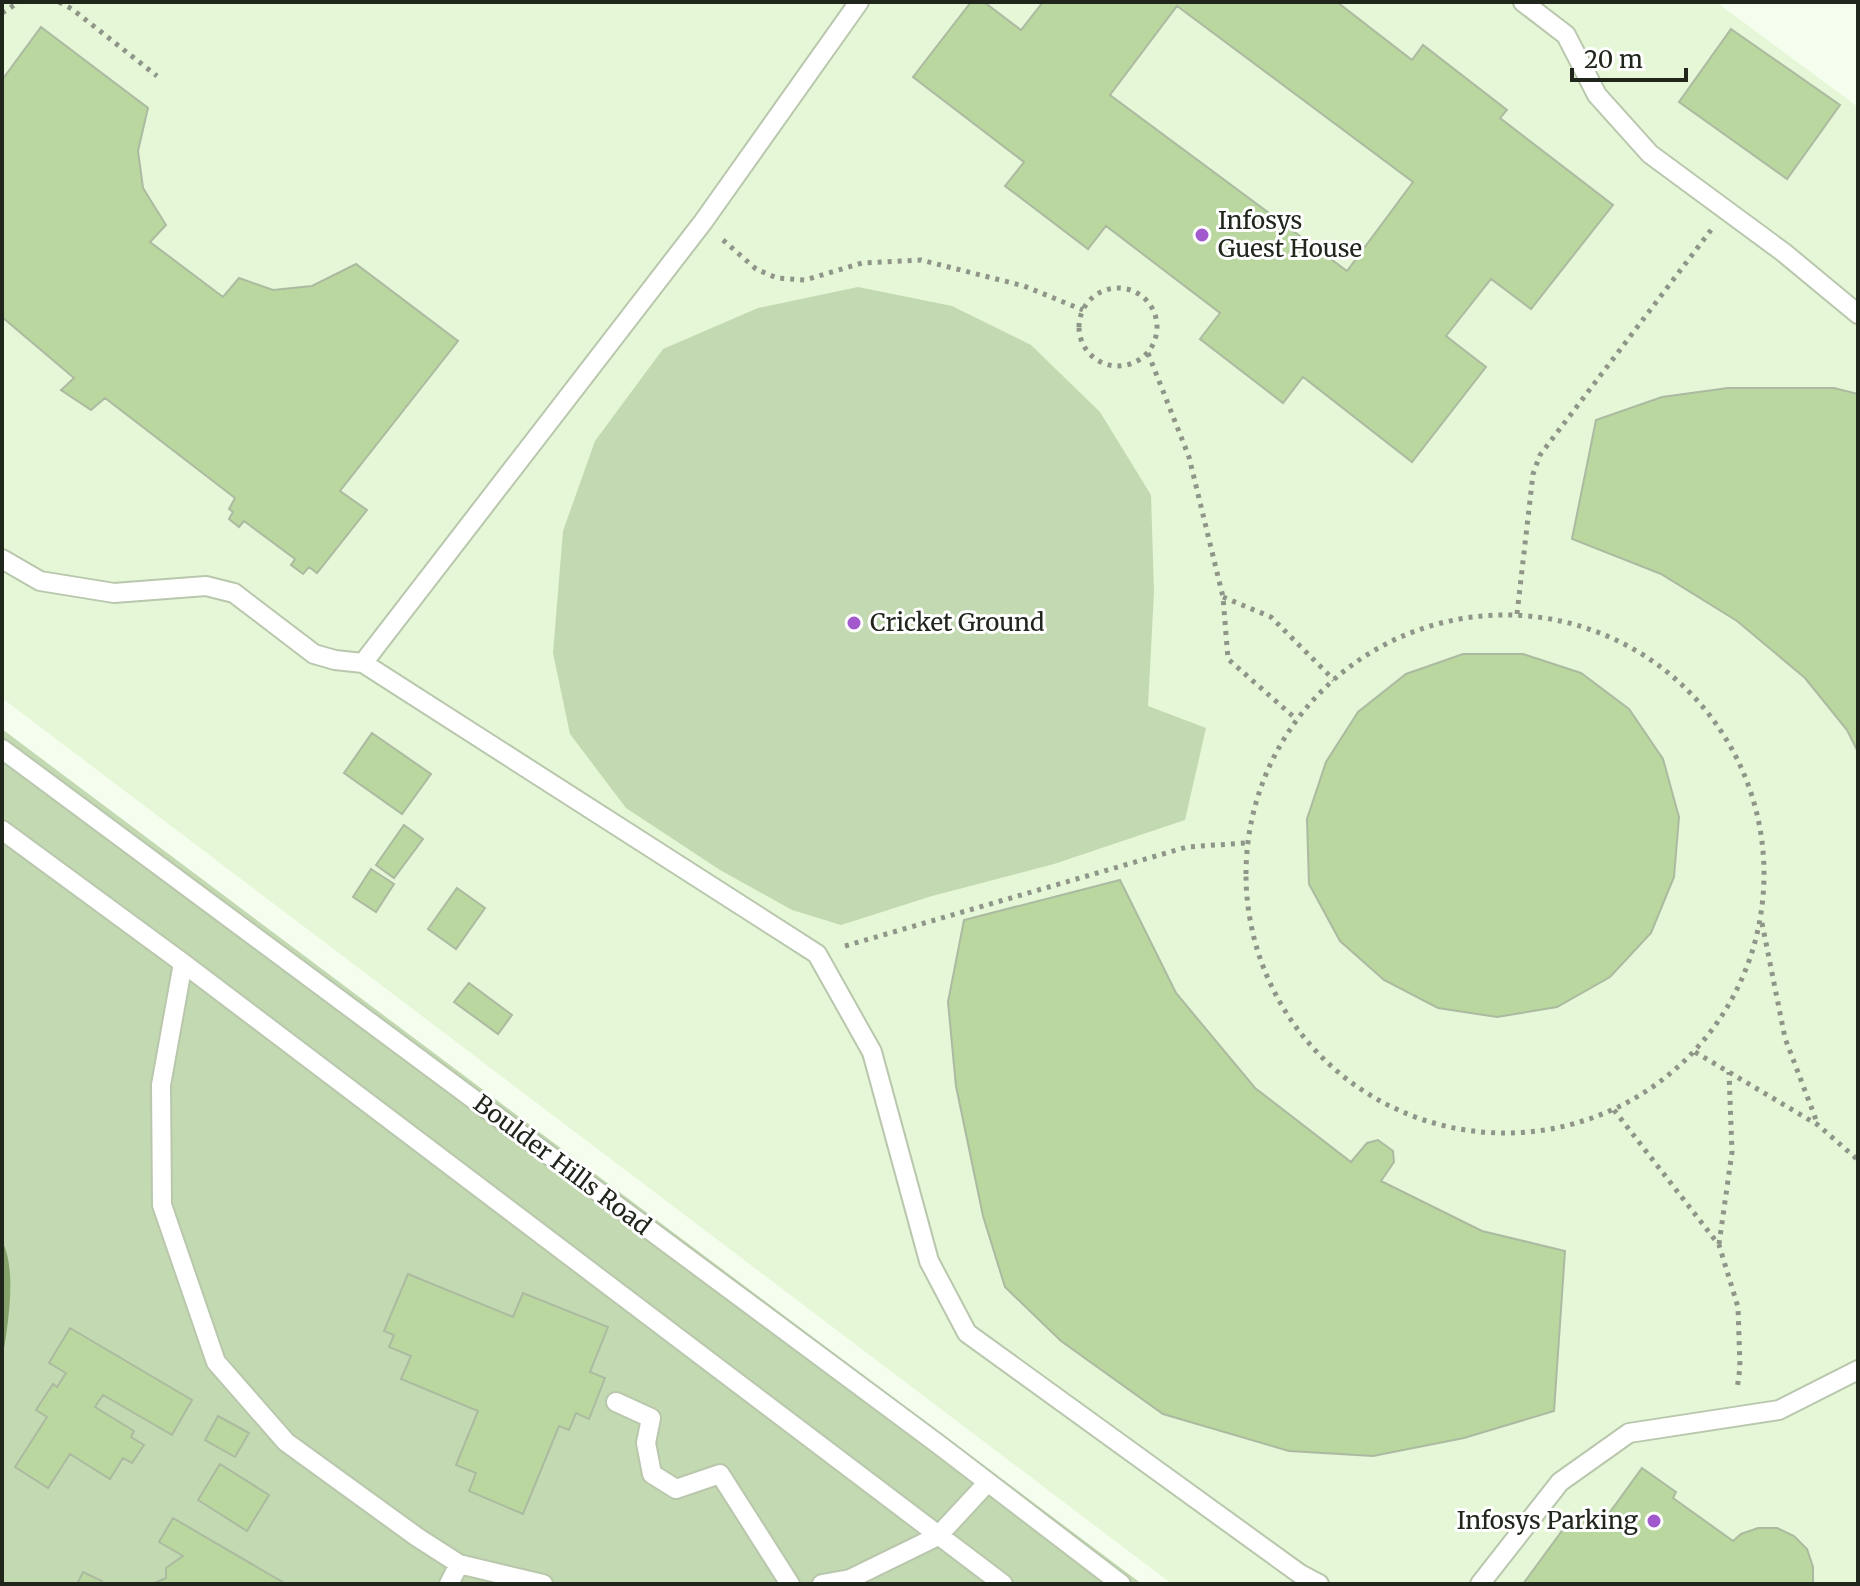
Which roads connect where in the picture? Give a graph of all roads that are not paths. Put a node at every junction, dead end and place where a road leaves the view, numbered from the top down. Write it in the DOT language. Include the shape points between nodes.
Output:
graph roads {
  1 [pos="859,2"];
  2 [pos="1523,2"];
  3 [pos="1858,314"];
  4 [pos="2,559"];
  5 [pos="363,663"];
  6 [pos="2,749"];
  7 [pos="2,830"];
  8 [pos="183,963"];
  9 [pos="1858,1370"];
  10 [pos="616,1402"];
  11 [pos="988,1482"];
  12 [pos="938,1536"];
  13 [pos="459,1564"];
  14 [pos="449,1584"];
  15 [pos="543,1584"];
  16 [pos="790,1584"];
  17 [pos="822,1584"];
  18 [pos="1003,1584"];
  19 [pos="1121,1584"];
  20 [pos="1319,1584"];
  21 [pos="1480,1584"];
  1 -- 5 [label="lane" via="703,222"];
  2 -- 3 [label="lane" via="1566,35 1597,95 1650,154"];
  4 -- 5 [label="lane" via="40,581 114,593 206,586 234,593 314,654"];
  5 -- 20 [label="lane" via="817,954 872,1052 929,1261 967,1333"];
  6 -- 11 [label="lane, Boulder Hills Road"];
  7 -- 8 [label="lane"];
  8 -- 12 [label="lane"];
  8 -- 13 [label="lane" via="161,1085 162,1205 216,1362 286,1442"];
  9 -- 21 [label="lane" via="1779,1410 1629,1433 1560,1482"];
  10 -- 16 [label="lane" via="651,1418 646,1443 652,1474 676,1489 720,1474"];
  11 -- 12 [label="lane"];
  11 -- 19 [label="lane, Boulder Hills Road"];
  12 -- 17 [label="lane" via="850,1579"];
  12 -- 18 [label="lane"];
  13 -- 14 [label="lane"];
  13 -- 15 [label="lane"];
}
